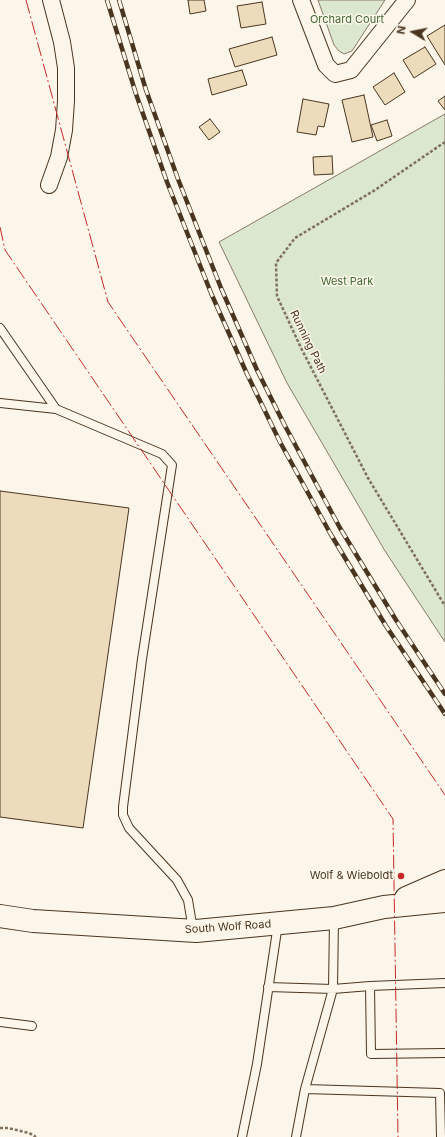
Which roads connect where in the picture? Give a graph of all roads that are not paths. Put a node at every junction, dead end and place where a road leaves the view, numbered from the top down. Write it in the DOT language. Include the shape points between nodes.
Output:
graph roads {
  1 [pos="51,0"];
  2 [pos="301,0"];
  3 [pos="407,0"];
  4 [pos="49,185"];
  5 [pos="0,328"];
  6 [pos="0,403"];
  7 [pos="56,409"];
  8 [pos="445,882"];
  9 [pos="445,901"];
  10 [pos="384,907"];
  11 [pos="0,916"];
  12 [pos="334,918"];
  13 [pos="278,923"];
  14 [pos="193,931"];
  15 [pos="445,983"];
  16 [pos="370,986"];
  17 [pos="268,987"];
  18 [pos="333,989"];
  19 [pos="0,1022"];
  20 [pos="32,1026"];
  21 [pos="445,1053"];
  22 [pos="306,1089"];
  23 [pos="242,1137"];
  24 [pos="296,1137"];
  25 [pos="441,1137"];
  1 -- 4 [label="street" via="66,68 66,100 59,157"];
  2 -- 3 [label="street" via="326,65 335,74 351,70"];
  5 -- 7 [label="lane"];
  6 -- 7 [label="lane"];
  7 -- 14 [label="lane" via="162,454 172,465 142,659 123,815 129,828 177,880 188,900"];
  8 -- 10 [label="main road, South Wolf Road"];
  9 -- 10 [label="main road, South Wolf Road"];
  10 -- 12 [label="main road, South Wolf Road"];
  11 -- 14 [label="main road, South Wolf Road" via="33,921"];
  12 -- 13 [label="main road, South Wolf Road"];
  12 -- 18 [label="lane"];
  13 -- 14 [label="main road, South Wolf Road"];
  13 -- 17 [label="lane"];
  15 -- 16 [label="lane"];
  16 -- 18 [label="lane"];
  16 -- 21 [label="lane" via="371,1054"];
  17 -- 18 [label="lane"];
  17 -- 23 [label="lane" via="257,1064"];
  18 -- 22 [label="lane"];
  19 -- 20 [label="lane"];
  22 -- 24 [label="lane"];
  22 -- 25 [label="lane" via="440,1093"];
}
